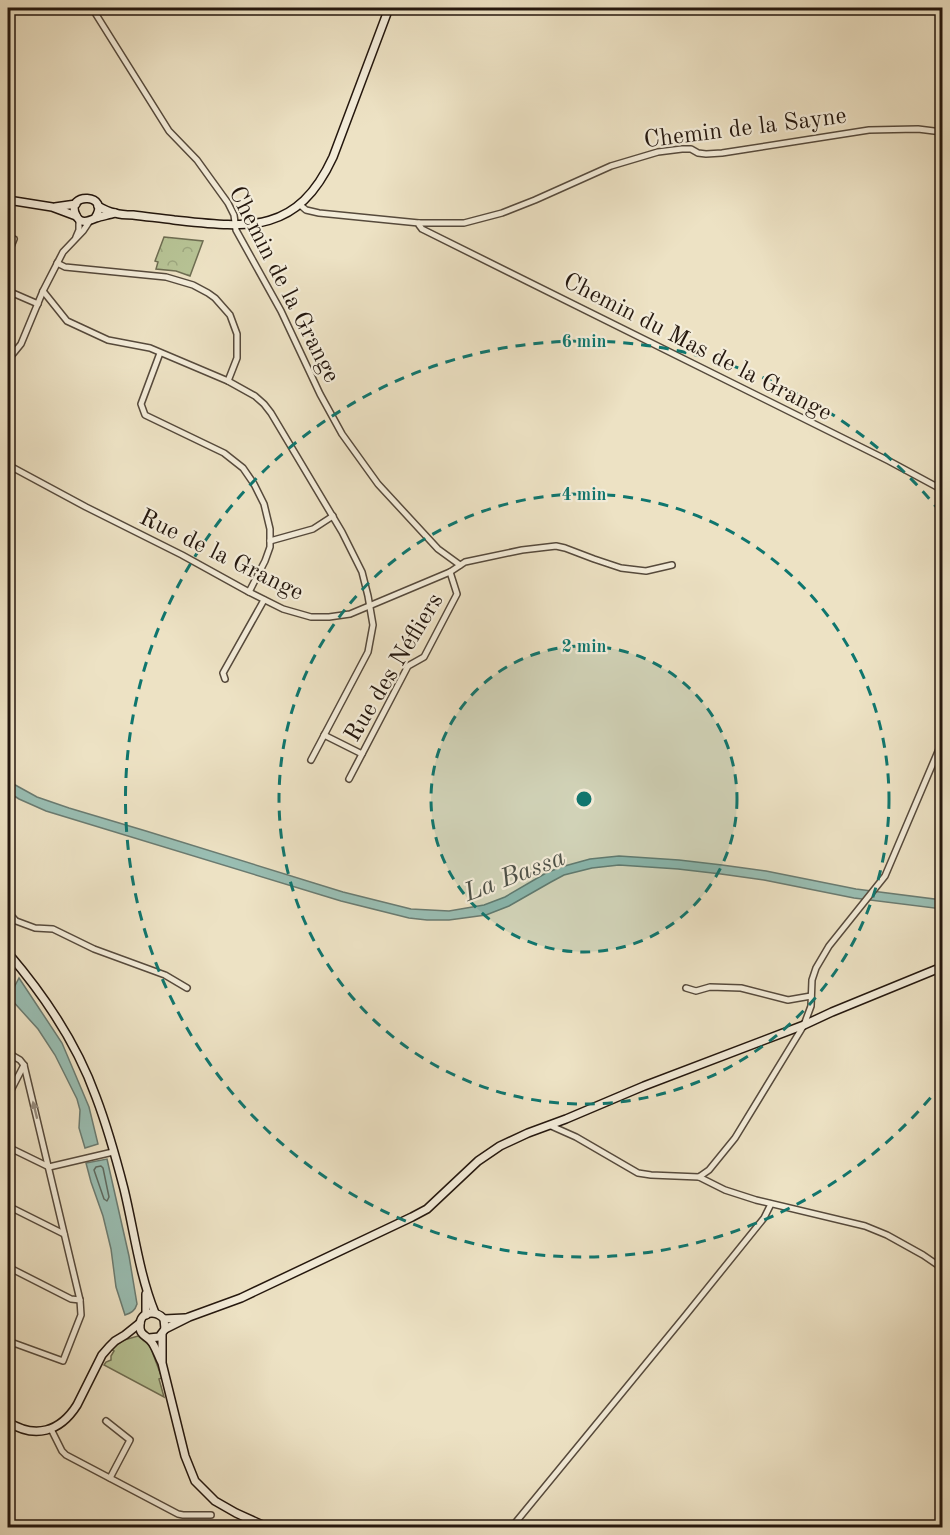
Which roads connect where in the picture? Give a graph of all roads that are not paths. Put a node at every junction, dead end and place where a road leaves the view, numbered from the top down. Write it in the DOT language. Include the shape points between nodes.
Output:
graph roads {
  1 [pos="92,8"];
  2 [pos="389,8"];
  3 [pos="942,132"];
  4 [pos="8,202"];
  5 [pos="76,204"];
  6 [pos="299,204"];
  7 [pos="98,206"];
  8 [pos="52,207"];
  9 [pos="115,213"];
  10 [pos="77,218"];
  11 [pos="92,220"];
  12 [pos="419,223"];
  13 [pos="236,224"];
  14 [pos="75,238"];
  15 [pos="14,239"];
  16 [pos="8,254"];
  17 [pos="57,263"];
  18 [pos="8,291"];
  19 [pos="43,291"];
  20 [pos="38,304"];
  21 [pos="160,353"];
  22 [pos="8,360"];
  23 [pos="228,381"];
  24 [pos="8,465"];
  25 [pos="942,513"];
  26 [pos="333,516"];
  27 [pos="270,541"];
  28 [pos="460,565"];
  29 [pos="672,565"];
  30 [pos="450,572"];
  31 [pos="249,592"];
  32 [pos="264,600"];
  33 [pos="370,606"];
  34 [pos="225,680"];
  35 [pos="324,735"];
  36 [pos="942,742"];
  37 [pos="362,754"];
  38 [pos="311,760"];
  39 [pos="349,779"];
  40 [pos="8,912"];
  41 [pos="8,918"];
  42 [pos="17,921"];
  43 [pos="8,953"];
  44 [pos="942,967"];
  45 [pos="187,988"];
  46 [pos="686,988"];
  47 [pos="811,996"];
  48 [pos="804,1025"];
  49 [pos="8,1053"];
  50 [pos="24,1065"];
  51 [pos="8,1096"];
  52 [pos="549,1125"];
  53 [pos="8,1148"];
  54 [pos="113,1152"];
  55 [pos="49,1167"];
  56 [pos="699,1177"];
  57 [pos="771,1204"];
  58 [pos="8,1206"];
  59 [pos="64,1234"];
  60 [pos="8,1267"];
  61 [pos="942,1268"];
  62 [pos="146,1288"];
  63 [pos="80,1300"];
  64 [pos="155,1313"];
  65 [pos="146,1315"];
  66 [pos="189,1317"];
  67 [pos="164,1319"];
  68 [pos="140,1323"];
  69 [pos="141,1332"];
  70 [pos="164,1332"];
  71 [pos="125,1335"];
  72 [pos="149,1338"];
  73 [pos="8,1341"];
  74 [pos="162,1363"];
  75 [pos="106,1421"];
  76 [pos="8,1422"];
  77 [pos="51,1429"];
  78 [pos="110,1478"];
  79 [pos="211,1515"];
  80 [pos="269,1527"];
  81 [pos="511,1527"];
  1 -- 13 [label="street, Chemin de la Grange" via="169,131 197,160 228,202"];
  2 -- 6 [label="main road" via="325,174"];
  3 -- 12 [label="street, Chemin de la Sayne" via="869,130 722,153 698,153 691,149 658,152 610,166 502,213 464,223"];
  4 -- 8 [label="main road"];
  5 -- 7 [label="main road" via="86,198"];
  5 -- 8 [label="main road"];
  5 -- 10 [label="main road"];
  6 -- 12 [label="street, Chemin de la Sayne" via="319,213"];
  6 -- 13 [label="main road" via="271,220"];
  7 -- 9 [label="main road"];
  7 -- 11 [label="main road"];
  8 -- 10 [label="main road"];
  9 -- 11 [label="main road"];
  9 -- 13 [label="main road"];
  10 -- 11 [label="main road"];
  10 -- 14 [label="street" via="79,230"];
  11 -- 14 [label="street"];
  12 -- 25 [label="street, Chemin du Mas de la Grange" via="422,229 939,488"];
  13 -- 28 [label="street, Chemin de la Grange" via="342,434 378,484 438,549"];
  14 -- 17 [label="street"];
  15 -- 16 [label="street"];
  17 -- 19 [label="street"];
  17 -- 23 [label="street" via="166,278 208,293 230,315 237,334 237,358"];
  18 -- 20 [label="street"];
  19 -- 20 [label="street"];
  19 -- 21 [label="street" via="67,321 108,340"];
  20 -- 22 [label="street" via="21,344"];
  21 -- 23 [label="street"];
  21 -- 27 [label="street" via="141,404 145,415 224,453 243,468 264,504"];
  23 -- 26 [label="street" via="264,404"];
  24 -- 31 [label="street, Rue de la Grange"];
  26 -- 27 [label="street" via="313,529"];
  26 -- 33 [label="street" via="362,572"];
  27 -- 31 [label="street"];
  28 -- 29 [label="street, Rue de la Grange" via="556,546 621,568 646,571"];
  28 -- 30 [label="street, Rue de la Grange"];
  30 -- 33 [label="street, Rue de la Grange"];
  30 -- 37 [label="street, Rue des Néfliers" via="457,594 424,657 408,666"];
  31 -- 32 [label="street, Rue de la Grange"];
  32 -- 33 [label="street, Rue de la Grange" via="283,609 328,617"];
  32 -- 34 [label="street" via="223,674"];
  33 -- 35 [label="street" via="373,625 368,652"];
  35 -- 37 [label="street"];
  35 -- 38 [label="street"];
  36 -- 47 [label="street" via="885,876 829,946 816,968"];
  37 -- 39 [label="street, Rue des Néfliers"];
  40 -- 42 [label="street"];
  41 -- 42 [label="street"];
  42 -- 45 [label="street" via="53,929 165,975"];
  43 -- 54 [label="main road" via="58,1021 78,1058 96,1096"];
  44 -- 48 [label="main road"];
  46 -- 47 [label="street" via="696,991 725,986 788,1000"];
  47 -- 48 [label="street"];
  48 -- 52 [label="main road"];
  48 -- 56 [label="street" via="735,1138"];
  49 -- 50 [label="street"];
  50 -- 51 [label="street"];
  55 -- 50 [label="street, one-way"];
  52 -- 56 [label="street" via="638,1173"];
  52 -- 66 [label="main road" via="492,1151 427,1209 412,1217 241,1298"];
  53 -- 55 [label="street"];
  54 -- 55 [label="street"];
  54 -- 62 [label="main road"];
  55 -- 59 [label="street"];
  56 -- 57 [label="street" via="725,1190"];
  57 -- 61 [label="street" via="865,1226"];
  57 -- 81 [label="street" via="685,1317"];
  58 -- 59 [label="street"];
  59 -- 63 [label="street"];
  60 -- 63 [label="street"];
  62 -- 64 [label="main road"];
  62 -- 65 [label="main road"];
  63 -- 73 [label="street" via="81,1315 63,1361"];
  64 -- 65 [label="main road"];
  64 -- 67 [label="main road"];
  65 -- 68 [label="main road"];
  66 -- 67 [label="main road"];
  66 -- 70 [label="main road"];
  67 -- 70 [label="main road"];
  68 -- 69 [label="main road"];
  68 -- 71 [label="main road"];
  69 -- 71 [label="main road"];
  69 -- 72 [label="main road"];
  70 -- 72 [label="main road" via="156,1339"];
  70 -- 74 [label="main road"];
  71 -- 77 [label="main road" via="102,1355 72,1413"];
  72 -- 74 [label="main road"];
  74 -- 80 [label="main road" via="195,1481 215,1501"];
  75 -- 78 [label="street" via="130,1440"];
  76 -- 77 [label="main road" via="29,1431"];
  77 -- 78 [label="street" via="62,1451"];
  78 -- 79 [label="street" via="178,1514"];
}
